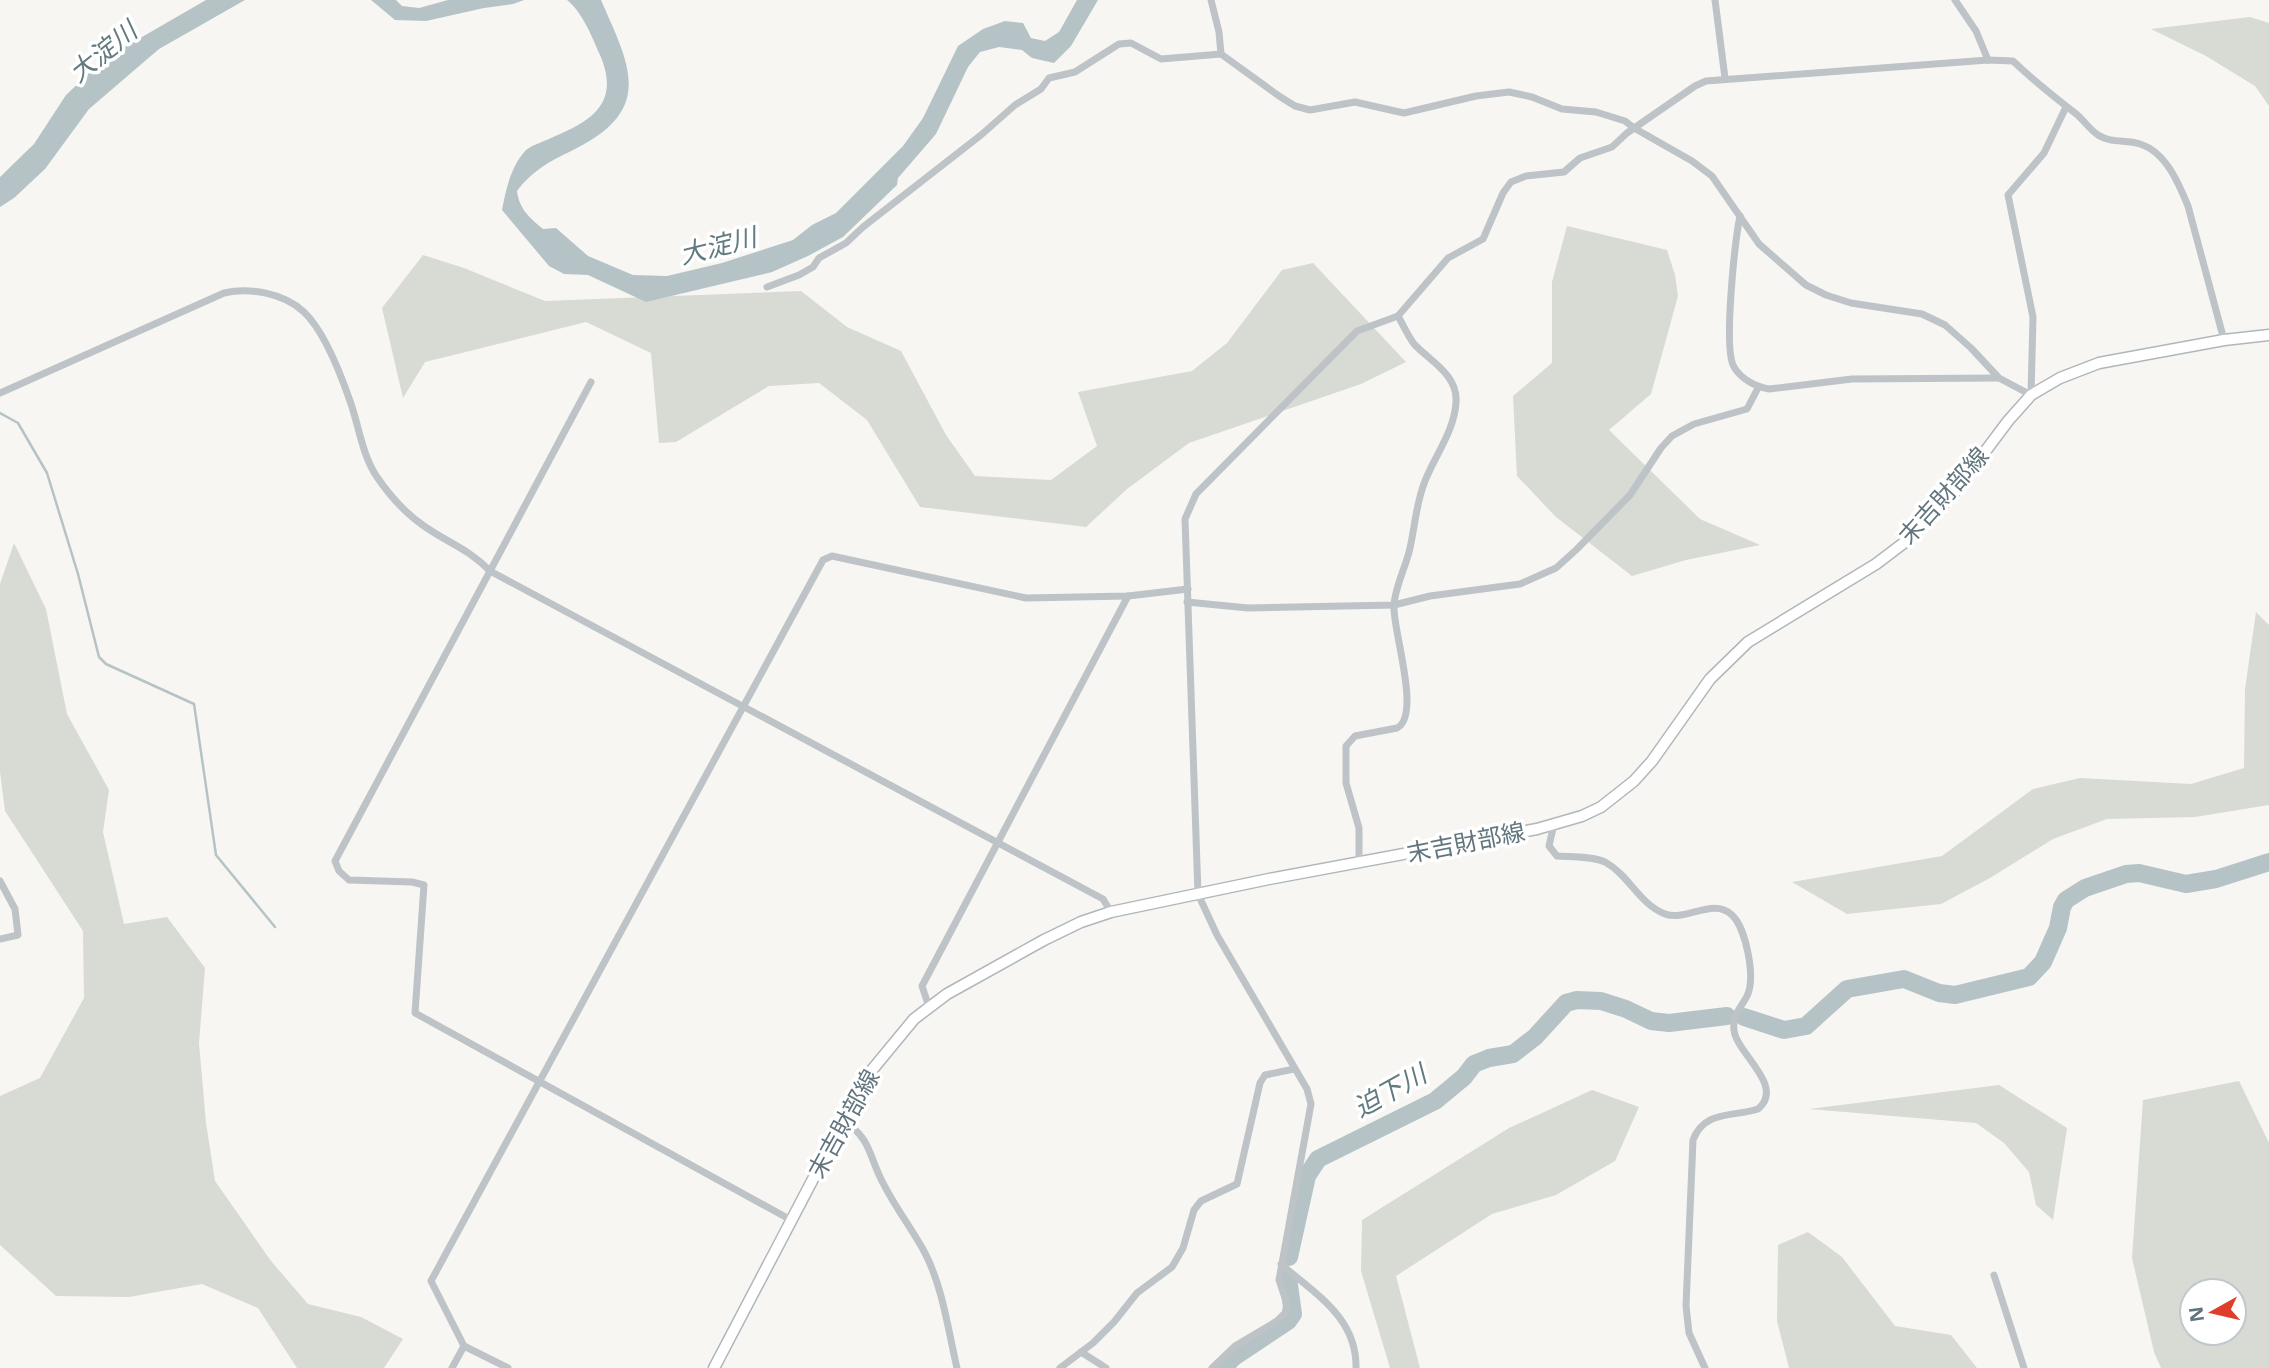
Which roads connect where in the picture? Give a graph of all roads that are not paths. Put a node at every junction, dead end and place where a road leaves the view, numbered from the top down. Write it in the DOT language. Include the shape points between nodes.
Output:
graph roads {
  1 [pos="1211,0"];
  2 [pos="1715,0"];
  3 [pos="1955,0"];
  4 [pos="1221,54"];
  5 [pos="1988,60"];
  6 [pos="1726,78"];
  7 [pos="2066,107"];
  8 [pos="1634,128"];
  9 [pos="1741,216"];
  10 [pos="767,287"];
  11 [pos="1398,316"];
  12 [pos="2269,335"];
  13 [pos="2224,340"];
  14 [pos="1999,378"];
  15 [pos="591,382"];
  16 [pos="1758,388"];
  17 [pos="0,393"];
  18 [pos="2031,396"];
  19 [pos="490,571"];
  20 [pos="1188,589"];
  21 [pos="1128,596"];
  22 [pos="1186,602"];
  23 [pos="1394,605"];
  24 [pos="743,708"];
  25 [pos="1554,824"];
  26 [pos="998,844"];
  27 [pos="1359,863"];
  28 [pos="0,881"];
  29 [pos="1198,894"];
  30 [pos="1111,912"];
  31 [pos="0,939"];
  32 [pos="929,1007"];
  33 [pos="1294,1069"];
  34 [pos="540,1083"];
  35 [pos="843,1121"];
  36 [pos="791,1220"];
  37 [pos="1281,1264"];
  38 [pos="1994,1275"];
  39 [pos="464,1346"];
  40 [pos="1081,1352"];
  41 [pos="452,1368"];
  42 [pos="508,1368"];
  43 [pos="714,1368"];
  44 [pos="957,1368"];
  45 [pos="1060,1368"];
  46 [pos="1106,1368"];
  47 [pos="1212,1368"];
  48 [pos="1356,1368"];
  49 [pos="1705,1368"];
  50 [pos="2024,1368"];
  1 -- 4 [label="street"];
  2 -- 6 [label="street"];
  3 -- 5 [label="street"];
  4 -- 8 [label="street" via="1279,96 1310,110 1355,102 1404,113 1509,92 1562,109 1596,112"];
  4 -- 10 [label="street" via="1161,60 1131,43 1119,44 1075,72 1049,78 846,243 799,275"];
  5 -- 6 [label="street"];
  5 -- 7 [label="street" via="2013,61"];
  6 -- 8 [label="street" via="1695,86"];
  7 -- 13 [label="street" via="2101,137 2140,144 2168,166 2188,206"];
  7 -- 18 [label="street" via="2044,153 2008,195 2033,317"];
  8 -- 9 [label="street" via="1712,176"];
  8 -- 11 [label="street" via="1612,147 1580,158 1564,172 1511,182 1483,239 1448,258"];
  9 -- 14 [label="street" via="1759,244 1806,285 1851,303 1922,314 1945,325"];
  9 -- 16 [label="street" via="1729,341 1732,365"];
  11 -- 20 [label="street" via="1357,331 1196,494 1185,519"];
  11 -- 23 [label="street" via="1413,342 1453,383 1457,401 1424,482"];
  12 -- 13 [label="main road, 末吉財部線"];
  13 -- 18 [label="main road, 末吉財部線" via="2099,363 2060,378"];
  14 -- 16 [label="street" via="1852,379"];
  14 -- 18 [label="street"];
  15 -- 19 [label="street"];
  16 -- 23 [label="street" via="1747,409 1694,424 1671,436 1630,495 1556,568 1520,584"];
  17 -- 19 [label="street" via="224,293 242,290 287,300 319,331 376,475 401,508 474,555"];
  18 -- 25 [label="main road, 末吉財部線" via="1954,493 1909,539 1748,642 1710,679 1634,781 1601,807"];
  19 -- 24 [label="street"];
  19 -- 34 [label="street" via="335,861 349,880 424,885 415,1013"];
  20 -- 21 [label="street"];
  20 -- 22 [label="street"];
  21 -- 24 [label="street" via="1026,598 825,558"];
  21 -- 26 [label="street"];
  22 -- 23 [label="street" via="1248,608"];
  22 -- 29 [label="street"];
  23 -- 27 [label="street" via="1406,717 1397,728 1355,736 1344,756 1346,783 1359,828"];
  24 -- 26 [label="street"];
  24 -- 34 [label="street"];
  25 -- 27 [label="main road, 末吉財部線"];
  25 -- 49 [label="street" via="1549,846 1557,856 1603,862 1663,914 1724,909 1735,918 1744,941 1750,964 1749,989 1738,1008 1734,1029 1762,1075 1765,1097 1762,1107 1754,1111 1706,1121 1693,1140 1686,1306 1689,1333"];
  26 -- 30 [label="street" via="1103,899"];
  26 -- 32 [label="street" via="922,986"];
  27 -- 29 [label="main road, 末吉財部線"];
  28 -- 31 [label="street" via="15,909 18,935"];
  29 -- 30 [label="main road, 末吉財部線"];
  29 -- 33 [label="street"];
  30 -- 32 [label="main road, 末吉財部線" via="1044,940"];
  32 -- 35 [label="main road, 末吉財部線" via="867,1076"];
  33 -- 37 [label="street" via="1311,1104"];
  33 -- 40 [label="street" via="1265,1075 1260,1083 1237,1184 1201,1201 1172,1267 1137,1293"];
  34 -- 36 [label="street"];
  34 -- 39 [label="street" via="431,1281"];
  35 -- 36 [label="main road, 末吉財部線"];
  35 -- 44 [label="street" via="864,1136 895,1206 925,1253 937,1282"];
  36 -- 43 [label="main road, 末吉財部線"];
  37 -- 47 [label="street" via="1285,1313 1235,1346"];
  37 -- 48 [label="street" via="1340,1315 1353,1338"];
  38 -- 50 [label="street"];
  39 -- 41 [label="street"];
  39 -- 42 [label="street"];
  40 -- 45 [label="street"];
  40 -- 46 [label="street"];
}
